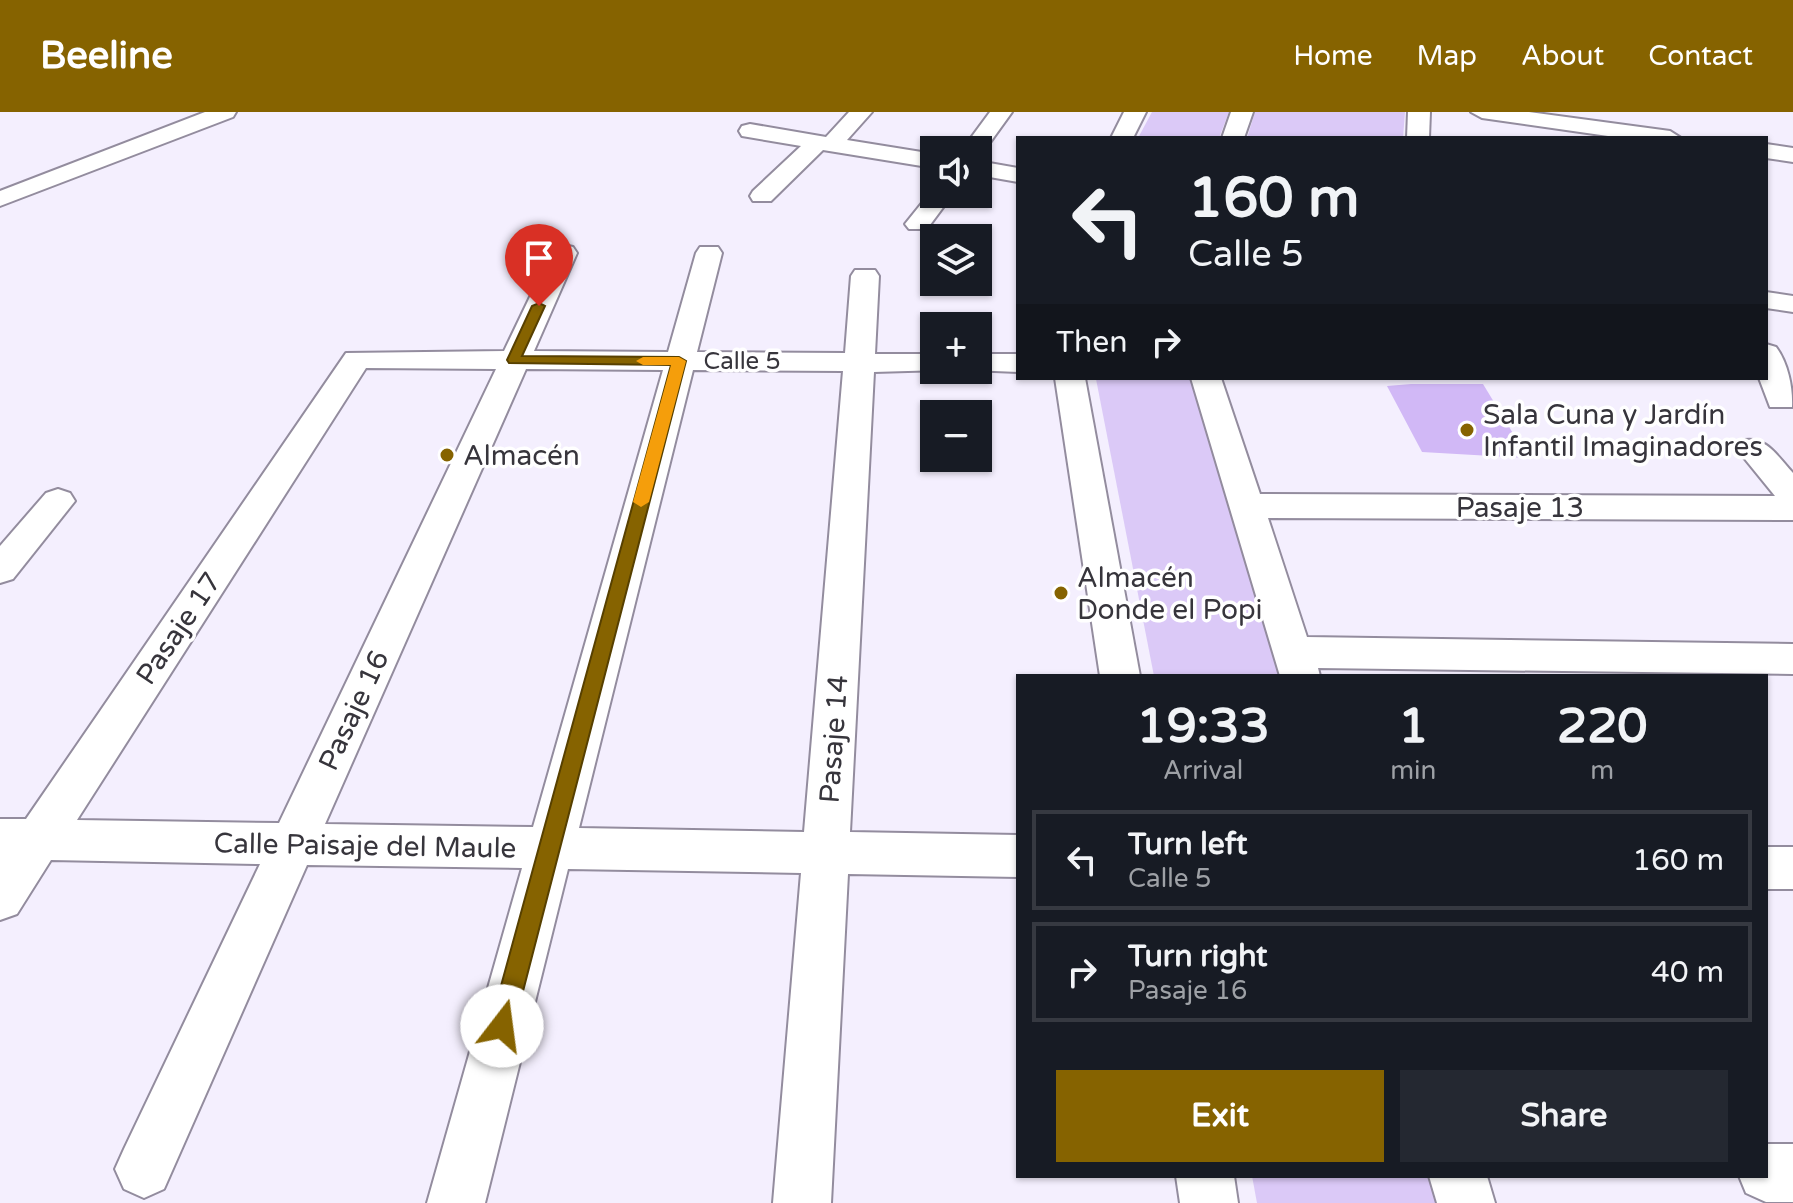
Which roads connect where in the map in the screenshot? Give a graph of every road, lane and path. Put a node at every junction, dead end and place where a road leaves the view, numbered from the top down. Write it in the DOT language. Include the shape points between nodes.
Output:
graph roads {
  1 [pos="225,112"];
  2 [pos="861,112"];
  3 [pos="1001,112"];
  4 [pos="1135,112"];
  5 [pos="1242,112"];
  6 [pos="1419,112"];
  7 [pos="1482,112"];
  8 [pos="1554,124"];
  9 [pos="750,131"];
  10 [pos="983,136"];
  11 [pos="1123,136"];
  12 [pos="1234,136"];
  13 [pos="1418,136"];
  14 [pos="1653,136"];
  15 [pos="825,143"];
  16 [pos="1768,151"];
  17 [pos="1793,155"];
  18 [pos="920,159"];
  19 [pos="992,170"];
  20 [pos="1016,175"];
  21 [pos="762,196"];
  22 [pos="0,199"];
  23 [pos="930,208"];
  24 [pos="918,224"];
  25 [pos="564,253"];
  26 [pos="709,253"];
  27 [pos="865,276"];
  28 [pos="1768,300"];
  29 [pos="1793,304"];
  30 [pos="357,359"];
  31 [pos="1768,359"];
  32 [pos="514,360"];
  33 [pos="679,361"];
  34 [pos="859,362"];
  35 [pos="920,363"];
  36 [pos="992,363"];
  37 [pos="1016,363"];
  38 [pos="1070,380"];
  39 [pos="1207,380"];
  40 [pos="1781,400"];
  41 [pos="1752,448"];
  42 [pos="1793,495"];
  43 [pos="58,501"];
  44 [pos="1246,506"];
  45 [pos="1793,508"];
  46 [pos="0,570"];
  47 [pos="1793,659"];
  48 [pos="1296,664"];
  49 [pos="1120,674"];
  50 [pos="19,840"];
  51 [pos="291,844"];
  52 [pos="549,848"];
  53 [pos="825,853"];
  54 [pos="1016,856"];
  55 [pos="1768,868"];
  56 [pos="1793,868"];
  57 [pos="0,898"];
  58 [pos="144,1169"];
  59 [pos="1768,1173"];
  60 [pos="1793,1173"];
  61 [pos="1205,1178"];
  62 [pos="1459,1178"];
  63 [pos="456,1203"];
  64 [pos="802,1203"];
  65 [pos="1209,1203"];
  66 [pos="1466,1203"];
  1 -- 22 [label="street"];
  2 -- 15 [label="street"];
  3 -- 10 [label="street"];
  4 -- 11 [label="street"];
  5 -- 12 [label="street"];
  6 -- 13 [label="street"];
  7 -- 8 [label="street"];
  8 -- 14 [label="street"];
  9 -- 15 [label="street"];
  15 -- 18 [label="street"];
  15 -- 21 [label="street"];
  16 -- 17 [label="street"];
  19 -- 20 [label="street"];
  23 -- 24 [label="street"];
  25 -- 32 [label="street, Pasaje 16"];
  26 -- 33 [label="street"];
  27 -- 34 [label="street, Pasaje 14"];
  28 -- 29 [label="street"];
  30 -- 32 [label="street, Calle 5"];
  30 -- 50 [label="street, Pasaje 17"];
  31 -- 40 [label="street"];
  32 -- 33 [label="street, Calle 5"];
  32 -- 51 [label="street, Pasaje 16"];
  33 -- 34 [label="street, Calle 5"];
  33 -- 52 [label="street"];
  34 -- 35 [label="street, Calle 5"];
  34 -- 53 [label="street, Pasaje 14"];
  36 -- 37 [label="street"];
  38 -- 49 [label="street"];
  39 -- 44 [label="street"];
  41 -- 42 [label="street"];
  43 -- 46 [label="street"];
  44 -- 45 [label="street, Pasaje 13"];
  44 -- 48 [label="street"];
  47 -- 48 [label="street"];
  50 -- 51 [label="street, Calle Paisaje del Maule"];
  50 -- 57 [label="street, Pasaje 17"];
  51 -- 52 [label="street, Calle Paisaje del Maule"];
  51 -- 58 [label="street, Pasaje 16"];
  52 -- 53 [label="street, Calle Paisaje del Maule"];
  52 -- 63 [label="street"];
  53 -- 54 [label="street, Calle Paisaje del Maule"];
  53 -- 64 [label="street, Pasaje 14"];
  55 -- 56 [label="street"];
  59 -- 60 [label="street"];
  61 -- 65 [label="street"];
  62 -- 66 [label="street"];
}
